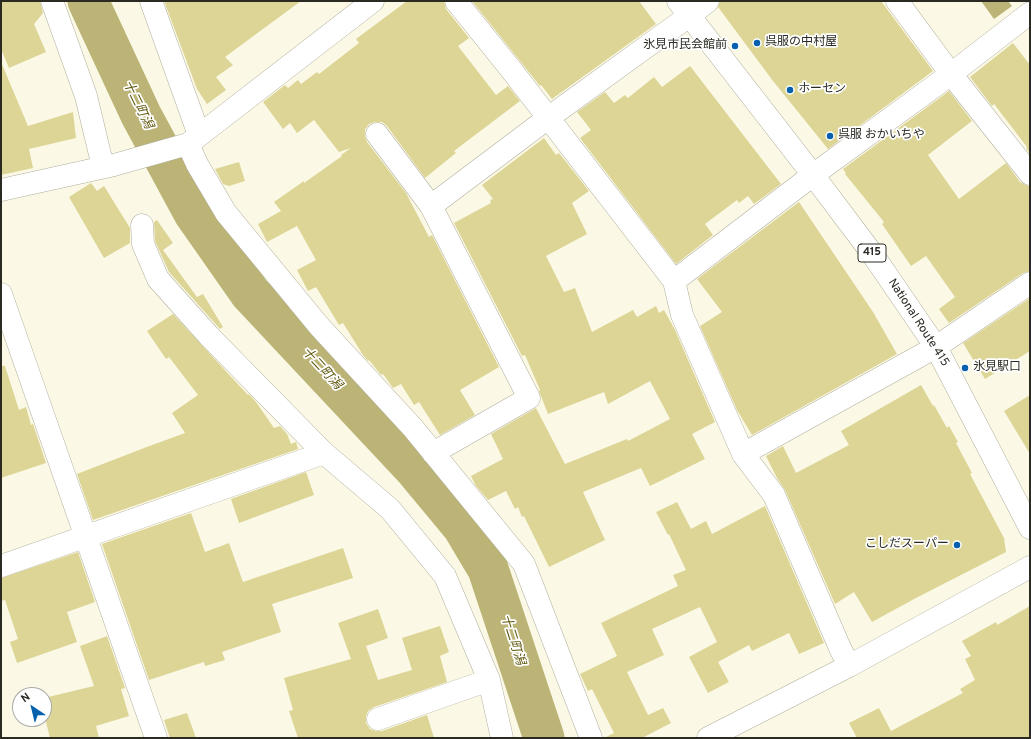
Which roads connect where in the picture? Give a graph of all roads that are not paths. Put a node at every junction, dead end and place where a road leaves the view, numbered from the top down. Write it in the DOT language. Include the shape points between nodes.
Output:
graph roads {
  1 [pos="52,1"];
  2 [pos="151,1"];
  3 [pos="373,1"];
  4 [pos="456,1"];
  5 [pos="708,1"];
  6 [pos="897,1"];
  7 [pos="684,8"];
  8 [pos="1030,13"];
  9 [pos="951,74"];
  10 [pos="548,118"];
  11 [pos="377,134"];
  12 [pos="194,139"];
  13 [pos="108,166"];
  14 [pos="1030,174"];
  15 [pos="813,175"];
  16 [pos="1,190"];
  17 [pos="431,206"];
  18 [pos="142,225"];
  19 [pos="674,281"];
  20 [pos="1030,283"];
  21 [pos="1,294"];
  22 [pos="10,347"];
  23 [pos="936,347"];
  24 [pos="324,453"];
  25 [pos="433,453"];
  26 [pos="743,454"];
  27 [pos="1030,528"];
  28 [pos="86,536"];
  29 [pos="1,566"];
  30 [pos="1030,567"];
  31 [pos="849,666"];
  32 [pos="489,680"];
  33 [pos="378,719"];
  34 [pos="156,738"];
  35 [pos="502,738"];
  36 [pos="591,738"];
  37 [pos="708,738"];
  1 -- 13 [label="main road"];
  2 -- 12 [label="main road"];
  3 -- 12 [label="main road"];
  4 -- 10 [label="main road"];
  5 -- 7 [label="main road"];
  6 -- 9 [label="main road"];
  7 -- 10 [label="main road"];
  7 -- 15 [label="main road, National Route 415 / 415"];
  8 -- 9 [label="main road"];
  9 -- 14 [label="main road"];
  9 -- 15 [label="main road"];
  10 -- 17 [label="main road"];
  10 -- 19 [label="main road"];
  11 -- 17 [label="main road"];
  12 -- 13 [label="main road"];
  12 -- 25 [label="main road" via="197,164 226,213 319,326"];
  13 -- 16 [label="main road"];
  15 -- 19 [label="main road"];
  15 -- 23 [label="main road, National Route 415 / 415" via="871,252"];
  17 -- 25 [label="main road" via="529,398"];
  18 -- 24 [label="main road" via="143,244 158,279 209,336"];
  19 -- 26 [label="main road" via="682,315"];
  20 -- 23 [label="main road"];
  21 -- 22 [label="main road"];
  22 -- 28 [label="main road"];
  23 -- 26 [label="main road"];
  23 -- 27 [label="main road, National Route 415 / 415"];
  24 -- 28 [label="main road"];
  24 -- 32 [label="main road" via="390,509 445,576"];
  25 -- 36 [label="main road" via="524,564"];
  26 -- 31 [label="main road" via="774,495"];
  28 -- 29 [label="main road"];
  28 -- 34 [label="main road"];
  30 -- 31 [label="main road"];
  31 -- 37 [label="main road"];
  32 -- 33 [label="main road"];
  32 -- 35 [label="main road"];
}
